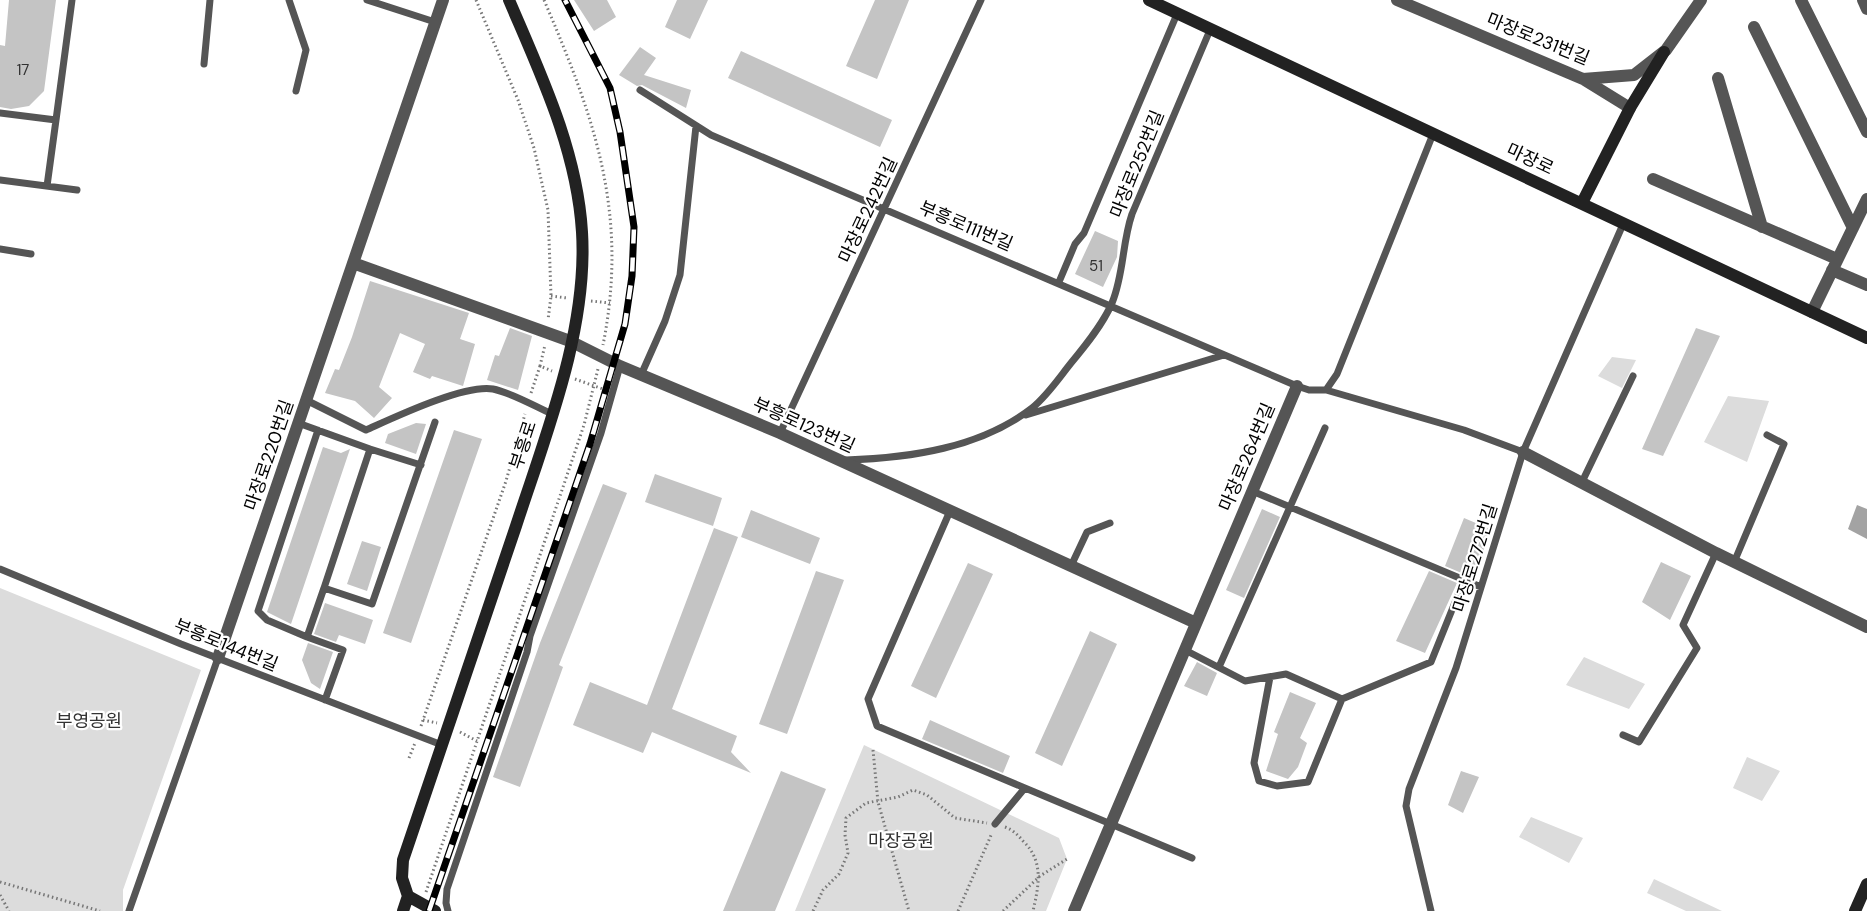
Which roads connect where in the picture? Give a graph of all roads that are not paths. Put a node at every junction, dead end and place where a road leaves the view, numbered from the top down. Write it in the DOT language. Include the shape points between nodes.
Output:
graph roads {
  1 [pos="72,0"];
  2 [pos="210,0"];
  3 [pos="290,0"];
  4 [pos="367,0"];
  5 [pos="443,0"];
  6 [pos="509,0"];
  7 [pos="981,0"];
  8 [pos="1149,0"];
  9 [pos="1397,0"];
  10 [pos="1701,0"];
  11 [pos="1801,0"];
  12 [pos="1863,0"];
  13 [pos="1867,9"];
  14 [pos="1177,14"];
  15 [pos="435,22"];
  16 [pos="1754,27"];
  17 [pos="1210,30"];
  18 [pos="1664,52"];
  19 [pos="204,64"];
  20 [pos="1718,78"];
  21 [pos="1583,79"];
  22 [pos="640,90"];
  23 [pos="296,91"];
  24 [pos="1630,108"];
  25 [pos="0,113"];
  26 [pos="56,120"];
  27 [pos="696,126"];
  28 [pos="1867,132"];
  29 [pos="1433,134"];
  30 [pos="0,180"];
  31 [pos="1653,180"];
  32 [pos="47,186"];
  33 [pos="77,190"];
  34 [pos="1867,199"];
  35 [pos="1582,203"];
  36 [pos="886,208"];
  37 [pos="1624,222"];
  38 [pos="1762,227"];
  39 [pos="1853,228"];
  40 [pos="0,249"];
  41 [pos="31,254"];
  42 [pos="353,263"];
  43 [pos="1835,265"];
  44 [pos="1059,282"];
  45 [pos="1867,285"];
  46 [pos="1112,304"];
  47 [pos="1812,312"];
  48 [pos="1867,338"];
  49 [pos="570,341"];
  50 [pos="1224,355"];
  51 [pos="620,366"];
  52 [pos="641,375"];
  53 [pos="1633,376"];
  54 [pos="1297,386"];
  55 [pos="1326,390"];
  56 [pos="306,400"];
  57 [pos="552,414"];
  58 [pos="1020,416"];
  59 [pos="435,422"];
  60 [pos="298,423"];
  61 [pos="1325,428"];
  62 [pos="318,430"];
  63 [pos="780,432"];
  64 [pos="1767,435"];
  65 [pos="370,449"];
  66 [pos="1523,452"];
  67 [pos="839,460"];
  68 [pos="420,465"];
  69 [pos="1582,482"];
  70 [pos="1252,491"];
  71 [pos="1291,507"];
  72 [pos="950,511"];
  73 [pos="1110,523"];
  74 [pos="1716,553"];
  75 [pos="1735,560"];
  76 [pos="1071,566"];
  77 [pos="0,569"];
  78 [pos="1464,580"];
  79 [pos="1481,587"];
  80 [pos="324,588"];
  81 [pos="1196,623"];
  82 [pos="1867,627"];
  83 [pos="307,637"];
  84 [pos="1185,650"];
  85 [pos="218,658"];
  86 [pos="1219,667"];
  87 [pos="1270,677"];
  88 [pos="1342,699"];
  89 [pos="325,700"];
  90 [pos="1623,735"];
  91 [pos="442,745"];
  92 [pos="1024,789"];
  93 [pos="995,824"];
  94 [pos="1110,826"];
  95 [pos="1192,858"];
  96 [pos="1867,884"];
  97 [pos="408,896"];
  98 [pos="129,911"];
  99 [pos="403,911"];
  100 [pos="435,911"];
  101 [pos="448,911"];
  102 [pos="1074,911"];
  103 [pos="1431,911"];
  104 [pos="1855,911"];
  1 -- 26 [label="lane"];
  2 -- 19 [label="lane"];
  3 -- 23 [label="lane" via="306,50"];
  4 -- 15 [label="lane"];
  5 -- 15 [label="street, 마장로220번길"];
  6 -- 49 [label="main road, 부흥로" via="558,119 574,177 582,232 582,280"];
  7 -- 36 [label="lane, 마장로242번길"];
  8 -- 14 [label="main road, 마장로"];
  9 -- 21 [label="street, 마장로231번길"];
  10 -- 18 [label="street, 마장로231번길"];
  11 -- 28 [label="street"];
  12 -- 13 [label="street"];
  14 -- 17 [label="main road, 마장로"];
  14 -- 44 [label="lane"];
  15 -- 42 [label="street, 마장로220번길"];
  16 -- 39 [label="street"];
  17 -- 29 [label="main road, 마장로"];
  17 -- 46 [label="lane, 마장로252번길" via="1132,214"];
  18 -- 21 [label="street, 마장로231번길" via="1634,75"];
  18 -- 24 [label="main road"];
  20 -- 38 [label="street"];
  21 -- 24 [label="street"];
  22 -- 27 [label="lane, 부흥로111번길"];
  24 -- 35 [label="main road"];
  25 -- 26 [label="lane"];
  26 -- 32 [label="lane"];
  27 -- 36 [label="lane, 부흥로111번길"];
  27 -- 52 [label="lane" via="680,275"];
  29 -- 35 [label="main road, 마장로"];
  29 -- 55 [label="lane" via="1337,374"];
  30 -- 32 [label="lane"];
  31 -- 38 [label="street"];
  32 -- 33 [label="lane"];
  34 -- 39 [label="street"];
  35 -- 37 [label="main road, 마장로"];
  36 -- 44 [label="lane, 부흥로111번길"];
  36 -- 63 [label="lane, 마장로242번길"];
  37 -- 47 [label="main road, 마장로"];
  37 -- 66 [label="lane, 마장로272번길"];
  38 -- 43 [label="street"];
  39 -- 43 [label="street"];
  40 -- 41 [label="lane"];
  42 -- 49 [label="street"];
  42 -- 56 [label="street, 마장로220번길"];
  43 -- 45 [label="street"];
  43 -- 47 [label="street"];
  44 -- 46 [label="lane, 부흥로111번길"];
  46 -- 50 [label="lane, 부흥로111번길"];
  46 -- 58 [label="lane, 마장로252번길" via="1046,395"];
  47 -- 48 [label="main road, 마장로"];
  49 -- 51 [label="street, 부흥로123번길"];
  49 -- 57 [label="main road, 부흥로"];
  50 -- 54 [label="lane, 부흥로111번길"];
  50 -- 58 [label="lane"];
  51 -- 52 [label="street, 부흥로123번길"];
  51 -- 101 [label="lane" via="447,889"];
  52 -- 63 [label="street, 부흥로123번길"];
  53 -- 69 [label="lane"];
  54 -- 55 [label="lane"];
  54 -- 70 [label="street, 마장로264번길"];
  55 -- 66 [label="lane" via="1464,430"];
  56 -- 57 [label="lane" via="366,430 411,410 470,391 492,389"];
  56 -- 60 [label="street, 마장로220번길"];
  57 -- 91 [label="main road, 부흥로"];
  58 -- 67 [label="lane, 마장로252번길" via="978,438 925,453"];
  59 -- 68 [label="lane"];
  60 -- 62 [label="lane"];
  60 -- 85 [label="street, 마장로220번길"];
  61 -- 71 [label="lane"];
  62 -- 65 [label="lane"];
  62 -- 83 [label="lane" via="258,611 267,620"];
  63 -- 67 [label="street, 부흥로123번길"];
  64 -- 75 [label="lane" via="1784,444"];
  65 -- 68 [label="lane"];
  65 -- 80 [label="lane"];
  66 -- 69 [label="street"];
  66 -- 79 [label="lane, 마장로272번길"];
  67 -- 72 [label="street, 부흥로123번길"];
  68 -- 80 [label="lane" via="372,604"];
  69 -- 74 [label="street"];
  70 -- 71 [label="lane"];
  70 -- 81 [label="street, 마장로264번길"];
  71 -- 78 [label="lane"];
  71 -- 86 [label="lane"];
  72 -- 76 [label="street, 부흥로123번길"];
  72 -- 92 [label="lane" via="868,699 877,726"];
  73 -- 76 [label="lane" via="1087,532"];
  74 -- 75 [label="street"];
  74 -- 90 [label="lane" via="1683,625 1697,648 1639,742"];
  75 -- 82 [label="street"];
  76 -- 81 [label="street, 부흥로123번길"];
  77 -- 85 [label="lane, 부흥로144번길"];
  78 -- 79 [label="lane"];
  78 -- 88 [label="lane" via="1431,662"];
  79 -- 103 [label="lane, 마장로272번길" via="1443,708 1409,789 1406,806"];
  80 -- 83 [label="lane"];
  81 -- 84 [label="street, 마장로264번길"];
  83 -- 89 [label="lane" via="343,650"];
  84 -- 86 [label="lane"];
  84 -- 94 [label="street, 마장로264번길"];
  85 -- 89 [label="lane, 부흥로144번길"];
  85 -- 98 [label="lane"];
  86 -- 87 [label="lane" via="1245,681"];
  87 -- 88 [label="lane" via="1286,674"];
  87 -- 88 [label="lane" via="1254,763 1259,781 1277,786 1308,782"];
  89 -- 91 [label="lane, 부흥로144번길"];
  91 -- 97 [label="main road, 부흥로" via="403,860 402,878"];
  92 -- 93 [label="lane"];
  92 -- 94 [label="lane"];
  94 -- 95 [label="lane"];
  94 -- 102 [label="street, 마장로264번길"];
  96 -- 104 [label="main road"];
  97 -- 99 [label="main road"];
  97 -- 100 [label="main road"];
}
